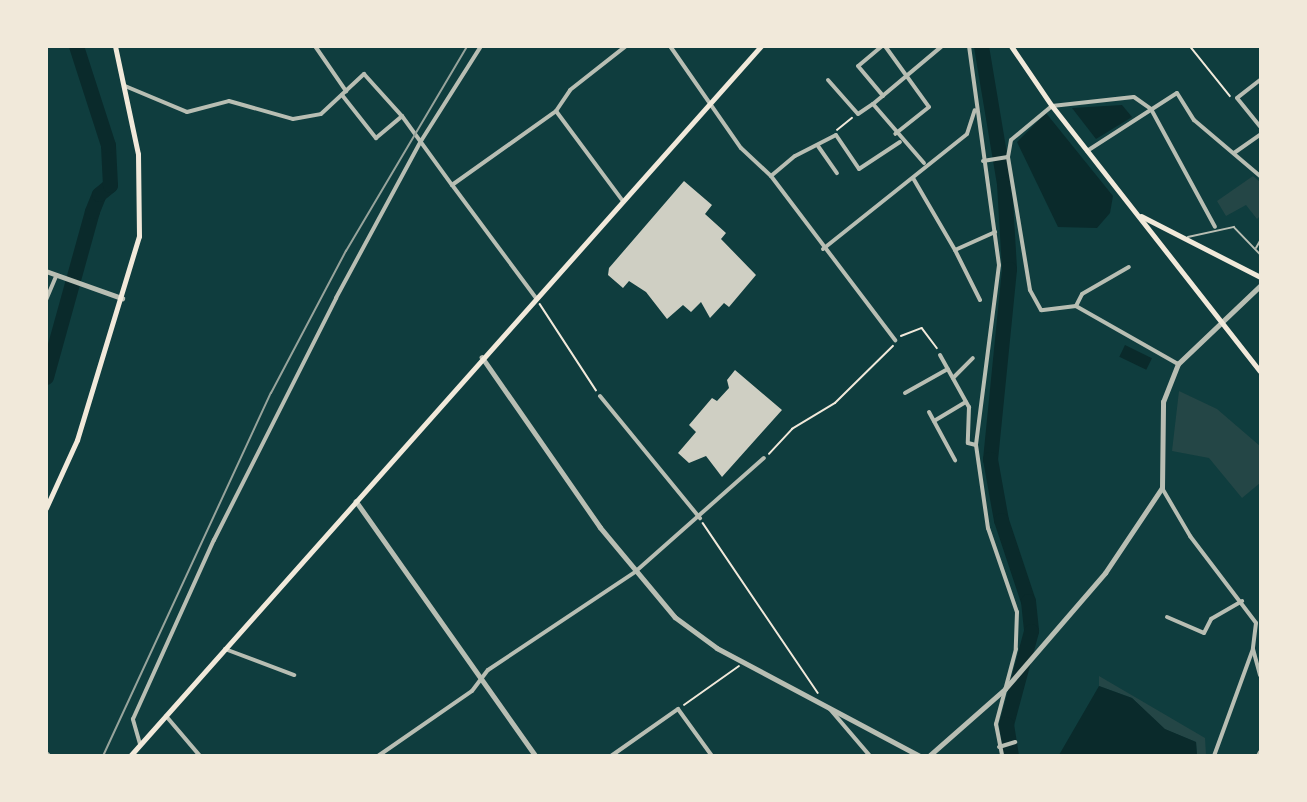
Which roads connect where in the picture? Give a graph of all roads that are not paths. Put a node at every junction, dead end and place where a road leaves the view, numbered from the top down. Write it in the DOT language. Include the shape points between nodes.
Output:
graph roads {
  1 [pos="114,46"];
  2 [pos="315,46"];
  3 [pos="481,46"];
  4 [pos="626,46"];
  5 [pos="670,46"];
  6 [pos="761,46"];
  7 [pos="884,46"];
  8 [pos="942,46"];
  9 [pos="969,46"];
  10 [pos="1011,46"];
  11 [pos="906,77"];
  12 [pos="828,80"];
  13 [pos="1260,80"];
  14 [pos="125,86"];
  15 [pos="344,93"];
  16 [pos="883,96"];
  17 [pos="712,101"];
  18 [pos="873,104"];
  19 [pos="1052,106"];
  20 [pos="976,108"];
  21 [pos="1151,109"];
  22 [pos="556,111"];
  23 [pos="402,116"];
  24 [pos="1260,126"];
  25 [pos="895,134"];
  26 [pos="1260,135"];
  27 [pos="422,141"];
  28 [pos="900,141"];
  29 [pos="818,146"];
  30 [pos="1087,151"];
  31 [pos="1234,153"];
  32 [pos="1008,157"];
  33 [pos="983,161"];
  34 [pos="924,163"];
  35 [pos="46,169"];
  36 [pos="837,173"];
  37 [pos="771,176"];
  38 [pos="1260,176"];
  39 [pos="913,178"];
  40 [pos="452,185"];
  41 [pos="48,199"];
  42 [pos="622,201"];
  43 [pos="1137,213"];
  44 [pos="46,219"];
  45 [pos="1215,227"];
  46 [pos="995,232"];
  47 [pos="1186,240"];
  48 [pos="1260,241"];
  49 [pos="1255,248"];
  50 [pos="823,249"];
  51 [pos="955,250"];
  52 [pos="1260,254"];
  53 [pos="1129,267"];
  54 [pos="46,271"];
  55 [pos="56,276"];
  56 [pos="1260,277"];
  57 [pos="1260,286"];
  58 [pos="119,298"];
  59 [pos="536,298"];
  60 [pos="46,300"];
  61 [pos="980,300"];
  62 [pos="1076,306"];
  63 [pos="1221,321"];
  64 [pos="895,340"];
  65 [pos="940,355"];
  66 [pos="482,357"];
  67 [pos="973,358"];
  68 [pos="1178,363"];
  69 [pos="948,369"];
  70 [pos="1260,371"];
  71 [pos="953,378"];
  72 [pos="905,393"];
  73 [pos="600,396"];
  74 [pos="966,402"];
  75 [pos="929,412"];
  76 [pos="934,421"];
  77 [pos="976,445"];
  78 [pos="764,458"];
  79 [pos="954,460"];
  80 [pos="1162,488"];
  81 [pos="356,501"];
  82 [pos="46,508"];
  83 [pos="700,518"];
  84 [pos="635,572"];
  85 [pos="1242,601"];
  86 [pos="1167,617"];
  87 [pos="224,648"];
  88 [pos="1253,649"];
  89 [pos="294,675"];
  90 [pos="1260,675"];
  91 [pos="482,680"];
  92 [pos="1005,689"];
  93 [pos="825,704"];
  94 [pos="165,716"];
  95 [pos="1015,742"];
  96 [pos="140,744"];
  97 [pos="999,747"];
  98 [pos="130,756"];
  99 [pos="200,756"];
  100 [pos="378,756"];
  101 [pos="536,756"];
  102 [pos="611,756"];
  103 [pos="712,756"];
  104 [pos="870,756"];
  105 [pos="920,756"];
  106 [pos="929,756"];
  107 [pos="1002,756"];
  108 [pos="1214,756"];
  1 -- 14 [label="main road"];
  2 -- 15 [label="street"];
  3 -- 27 [label="street"];
  4 -- 22 [label="street" via="570,90"];
  5 -- 17 [label="street"];
  6 -- 17 [label="main road"];
  7 -- 11 [label="street"];
  7 -- 16 [label="street" via="858,66"];
  8 -- 11 [label="street"];
  9 -- 20 [label="street"];
  10 -- 19 [label="main road"];
  11 -- 16 [label="street"];
  11 -- 25 [label="street" via="929,107"];
  12 -- 18 [label="street" via="858,114"];
  13 -- 24 [label="street" via="1237,99"];
  14 -- 15 [label="street" via="187,112 230,101 285,119 321,114"];
  14 -- 58 [label="main road" via="138,154 140,210"];
  15 -- 23 [label="street" via="364,74"];
  15 -- 23 [label="street" via="376,138"];
  16 -- 18 [label="street"];
  17 -- 37 [label="street" via="741,148"];
  17 -- 42 [label="main road"];
  18 -- 25 [label="street"];
  19 -- 21 [label="street" via="1134,97"];
  19 -- 30 [label="main road"];
  19 -- 32 [label="street" via="1019,128"];
  20 -- 33 [label="street"];
  20 -- 34 [label="street" via="967,134"];
  21 -- 30 [label="street"];
  21 -- 31 [label="street" via="1177,93 1194,120"];
  21 -- 45 [label="street"];
  22 -- 40 [label="street"];
  22 -- 42 [label="street"];
  23 -- 27 [label="street"];
  25 -- 28 [label="street"];
  26 -- 31 [label="street"];
  27 -- 40 [label="street"];
  27 -- 96 [label="street" via="214,540 133,719"];
  28 -- 29 [label="street" via="859,169 836,135"];
  28 -- 34 [label="street"];
  29 -- 36 [label="street"];
  29 -- 37 [label="street" via="795,156"];
  30 -- 43 [label="main road"];
  31 -- 38 [label="street"];
  32 -- 33 [label="street"];
  32 -- 62 [label="street" via="1032,298 1041,310"];
  33 -- 46 [label="street"];
  34 -- 39 [label="street" via="928,166"];
  35 -- 41 [label="street"];
  37 -- 50 [label="street"];
  39 -- 50 [label="street" via="883,195"];
  39 -- 51 [label="street"];
  40 -- 59 [label="street"];
  41 -- 44 [label="street"];
  42 -- 59 [label="main road"];
  43 -- 47 [label="main road"];
  43 -- 63 [label="main road"];
  45 -- 47 [label="lane"];
  45 -- 49 [label="lane" via="1234,227"];
  46 -- 51 [label="street"];
  46 -- 77 [label="street" via="999,265"];
  47 -- 56 [label="main road"];
  48 -- 49 [label="lane"];
  49 -- 52 [label="lane"];
  50 -- 64 [label="street"];
  51 -- 61 [label="street"];
  53 -- 62 [label="street" via="1082,294"];
  54 -- 55 [label="street"];
  55 -- 58 [label="street"];
  55 -- 60 [label="street"];
  57 -- 63 [label="street"];
  58 -- 82 [label="main road" via="77,440"];
  59 -- 66 [label="main road"];
  62 -- 68 [label="street"];
  63 -- 68 [label="street"];
  63 -- 70 [label="main road"];
  65 -- 69 [label="street"];
  66 -- 81 [label="main road"];
  66 -- 84 [label="street"];
  67 -- 71 [label="street"];
  68 -- 80 [label="street" via="1164,402"];
  69 -- 71 [label="street"];
  69 -- 72 [label="street"];
  71 -- 74 [label="street"];
  73 -- 83 [label="street"];
  74 -- 76 [label="street"];
  74 -- 77 [label="street" via="968,443"];
  75 -- 76 [label="street"];
  76 -- 79 [label="street"];
  77 -- 92 [label="street" via="988,528 1017,612 1016,649"];
  78 -- 83 [label="street"];
  80 -- 85 [label="street" via="1190,536"];
  80 -- 92 [label="street" via="1105,573"];
  81 -- 87 [label="main road"];
  81 -- 91 [label="street"];
  83 -- 84 [label="street"];
  84 -- 91 [label="street" via="488,670"];
  84 -- 93 [label="street" via="675,617 745,662"];
  85 -- 86 [label="street" via="1211,619 1204,633"];
  85 -- 88 [label="street" via="1256,623"];
  87 -- 89 [label="street"];
  87 -- 94 [label="main road"];
  88 -- 90 [label="street"];
  88 -- 108 [label="street"];
  91 -- 100 [label="street"];
  91 -- 101 [label="street"];
  92 -- 97 [label="street" via="996,724"];
  92 -- 106 [label="street"];
  93 -- 104 [label="street"];
  93 -- 105 [label="street"];
  94 -- 96 [label="main road"];
  94 -- 99 [label="street"];
  95 -- 97 [label="street"];
  96 -- 98 [label="main road"];
  97 -- 107 [label="street"];
  102 -- 103 [label="street" via="678,709"];
}
